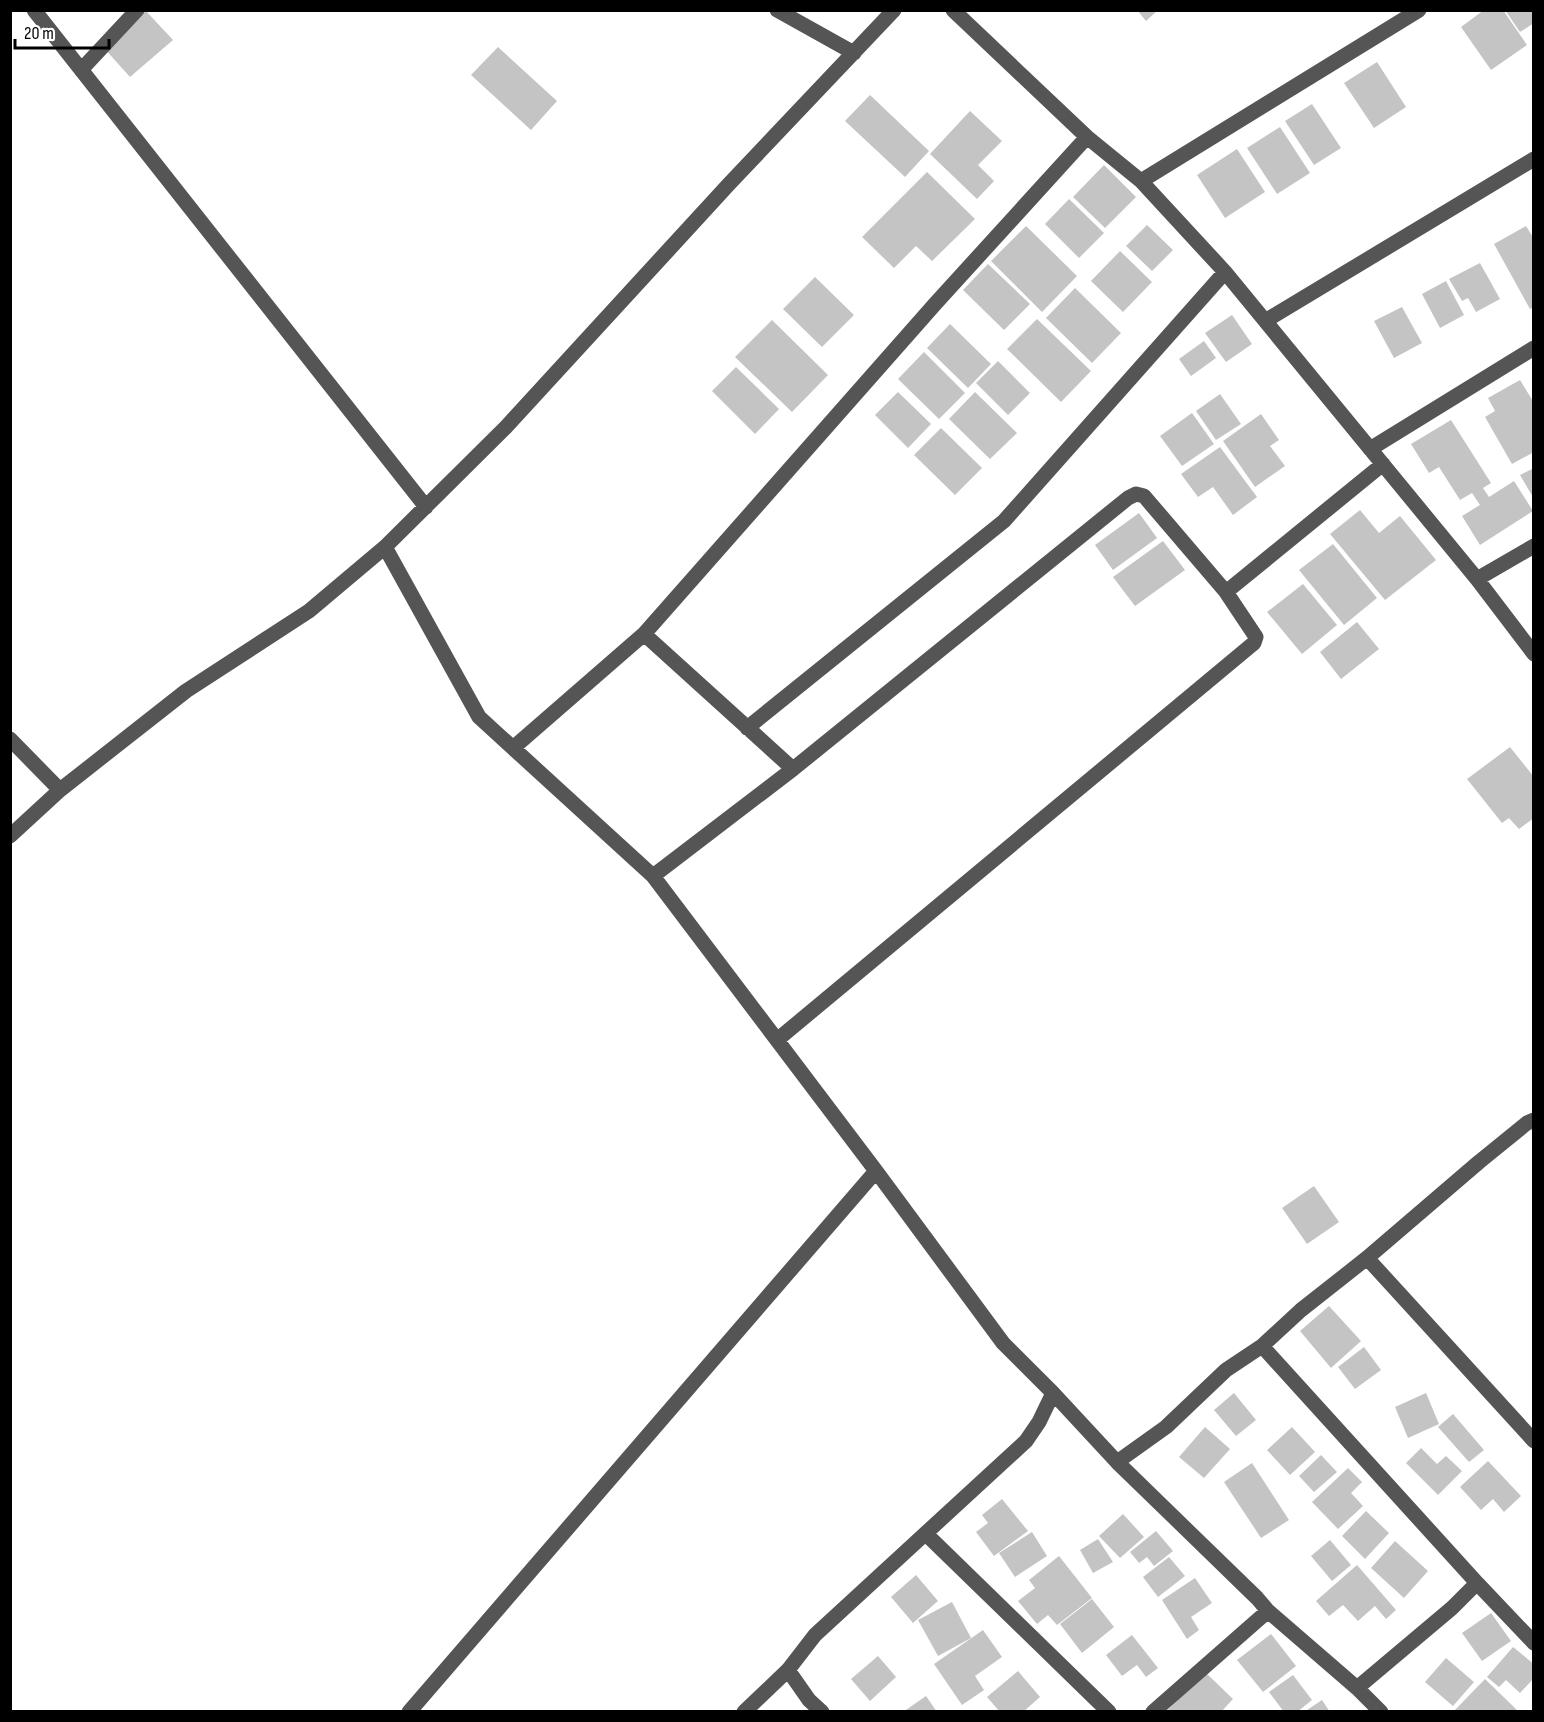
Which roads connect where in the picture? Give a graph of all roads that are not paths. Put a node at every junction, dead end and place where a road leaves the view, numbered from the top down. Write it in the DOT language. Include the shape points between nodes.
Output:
graph roads {
  1 [pos="34,10"];
  2 [pos="137,10"];
  3 [pos="777,10"];
  4 [pos="894,10"];
  5 [pos="953,10"];
  6 [pos="1419,10"];
  7 [pos="854,53"];
  8 [pos="81,70"];
  9 [pos="1087,137"];
  10 [pos="1533,159"];
  11 [pos="1141,181"];
  12 [pos="1225,272"];
  13 [pos="1265,321"];
  14 [pos="1533,348"];
  15 [pos="1370,449"];
  16 [pos="1383,464"];
  17 [pos="426,507"];
  18 [pos="1533,546"];
  19 [pos="385,548"];
  20 [pos="1477,579"];
  21 [pos="1226,592"];
  22 [pos="644,634"];
  23 [pos="1533,654"];
  24 [pos="747,728"];
  25 [pos="10,739"];
  26 [pos="513,748"];
  27 [pos="794,769"];
  28 [pos="60,790"];
  29 [pos="10,836"];
  30 [pos="653,876"];
  31 [pos="777,1040"];
  32 [pos="1533,1120"];
  33 [pos="876,1171"];
  34 [pos="1367,1258"];
  35 [pos="1262,1346"];
  36 [pos="1053,1393"];
  37 [pos="1533,1441"];
  38 [pos="1117,1462"];
  39 [pos="926,1534"];
  40 [pos="1477,1583"];
  41 [pos="1268,1611"];
  42 [pos="1533,1643"];
  43 [pos="788,1670"];
  44 [pos="1357,1688"];
  45 [pos="410,1712"];
  46 [pos="744,1712"];
  47 [pos="822,1712"];
  48 [pos="1109,1712"];
  49 [pos="1153,1712"];
  50 [pos="1381,1712"];
  1 -- 8 [label="street"];
  2 -- 8 [label="street"];
  3 -- 7 [label="street"];
  4 -- 7 [label="street"];
  5 -- 9 [label="street"];
  6 -- 11 [label="street"];
  7 -- 17 [label="street" via="506,427"];
  8 -- 17 [label="street"];
  9 -- 11 [label="street"];
  9 -- 22 [label="street"];
  10 -- 13 [label="street"];
  11 -- 12 [label="street"];
  12 -- 13 [label="street"];
  12 -- 24 [label="street" via="1004,521"];
  13 -- 15 [label="street"];
  14 -- 15 [label="street"];
  15 -- 16 [label="street"];
  16 -- 20 [label="street"];
  16 -- 21 [label="street"];
  17 -- 19 [label="street"];
  18 -- 20 [label="street"];
  19 -- 26 [label="street" via="480,717"];
  19 -- 28 [label="street" via="309,611 186,691"];
  20 -- 23 [label="street"];
  21 -- 27 [label="street" via="1144,496 1136,494"];
  21 -- 31 [label="street" via="1256,637 1254,643"];
  22 -- 24 [label="street"];
  22 -- 26 [label="street"];
  24 -- 27 [label="street"];
  25 -- 28 [label="street"];
  26 -- 30 [label="street"];
  27 -- 30 [label="street"];
  28 -- 29 [label="street"];
  30 -- 31 [label="street"];
  31 -- 33 [label="street"];
  32 -- 34 [label="street" via="1486,1155"];
  33 -- 36 [label="street" via="1003,1342"];
  33 -- 45 [label="street"];
  34 -- 35 [label="street"];
  34 -- 37 [label="street"];
  35 -- 38 [label="street" via="1226,1370 1166,1427"];
  35 -- 40 [label="street"];
  36 -- 38 [label="street"];
  36 -- 39 [label="street" via="1026,1441"];
  38 -- 41 [label="street"];
  39 -- 43 [label="street" via="815,1635"];
  39 -- 48 [label="street"];
  40 -- 42 [label="street"];
  40 -- 44 [label="street"];
  41 -- 44 [label="street"];
  41 -- 49 [label="street"];
  43 -- 46 [label="street"];
  43 -- 47 [label="street"];
  44 -- 50 [label="street"];
}
